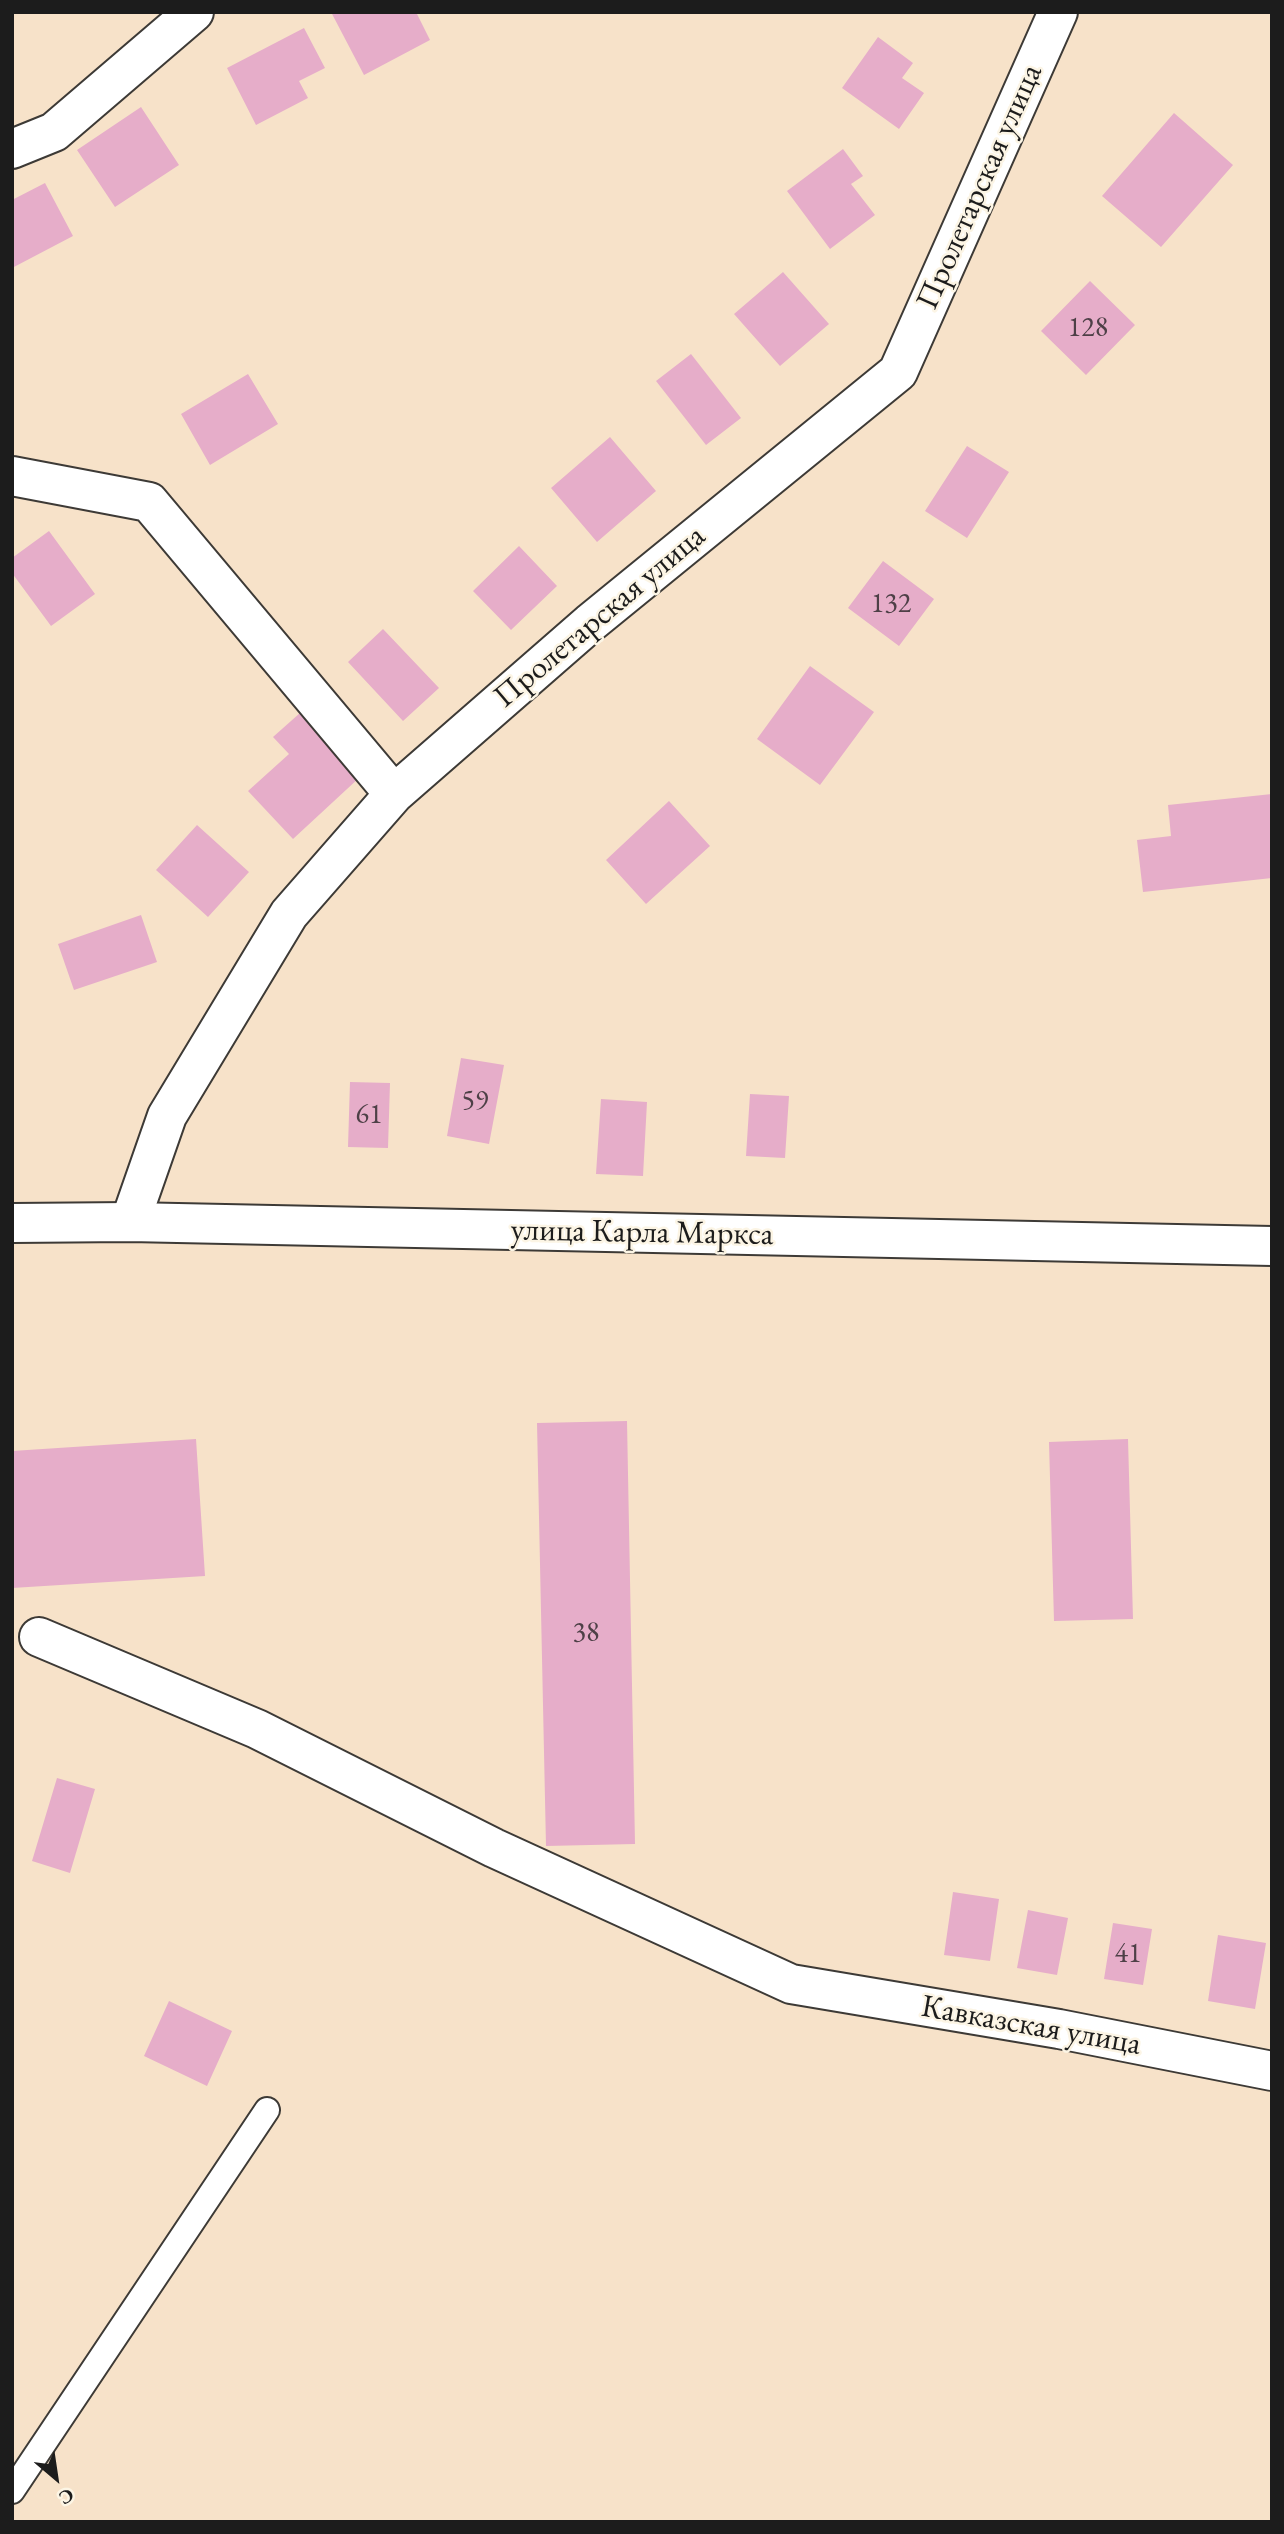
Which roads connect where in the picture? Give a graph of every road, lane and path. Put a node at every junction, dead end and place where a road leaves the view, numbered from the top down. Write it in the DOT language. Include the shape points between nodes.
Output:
graph roads {
  1 [pos="194,12"];
  2 [pos="1058,12"];
  3 [pos="12,149"];
  4 [pos="12,475"];
  5 [pos="394,794"];
  6 [pos="130,1222"];
  7 [pos="12,1223"];
  8 [pos="1272,1246"];
  9 [pos="39,1637"];
  10 [pos="1272,2071"];
  11 [pos="267,2110"];
  12 [pos="12,2491"];
  1 -- 3 [label="street" via="54,132"];
  2 -- 5 [label="street, Пролетарская улица" via="898,372 590,623"];
  4 -- 5 [label="street" via="149,502"];
  5 -- 6 [label="street, Пролетарская улица" via="289,914 167,1116"];
  6 -- 7 [label="street, улица Карла Маркса"];
  6 -- 8 [label="street, улица Карла Маркса"];
  9 -- 10 [label="street, Кавказская улица" via="257,1729 494,1848 791,1984"];
  11 -- 12 [label="lane"];
}
